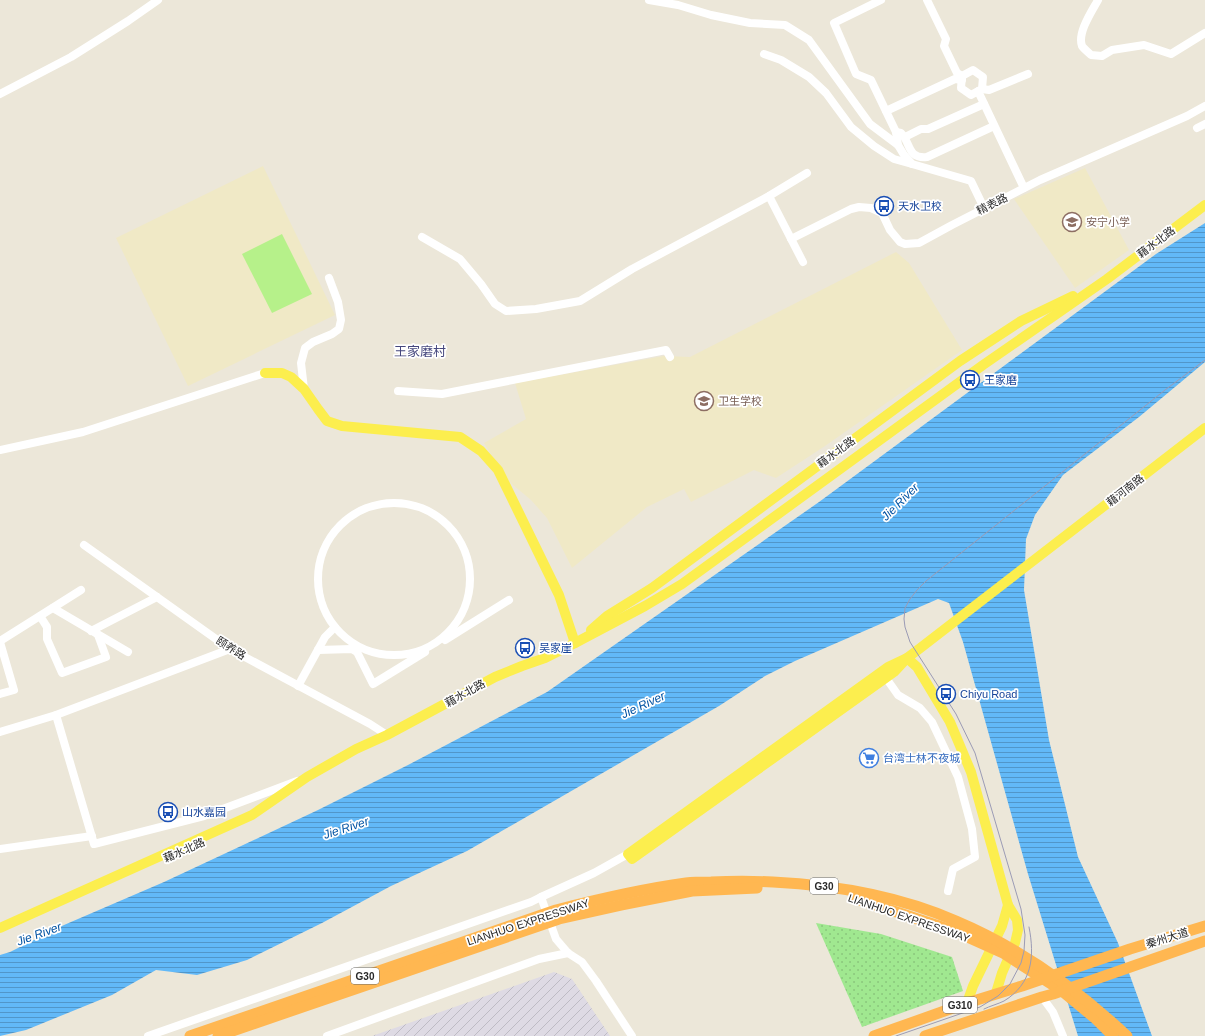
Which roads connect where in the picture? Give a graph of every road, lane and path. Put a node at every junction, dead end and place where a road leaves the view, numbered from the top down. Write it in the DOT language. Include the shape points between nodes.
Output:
graph roads {
  1 [pos="158,0"];
  2 [pos="649,0"];
  3 [pos="881,0"];
  4 [pos="927,0"];
  5 [pos="1098,0"];
  6 [pos="1205,33"];
  7 [pos="764,54"];
  8 [pos="1028,74"];
  9 [pos="962,78"];
  10 [pos="980,90"];
  11 [pos="0,94"];
  12 [pos="984,104"];
  13 [pos="1205,106"];
  14 [pos="886,111"];
  15 [pos="994,126"];
  16 [pos="896,132"];
  17 [pos="905,137"];
  18 [pos="898,145"];
  19 [pos="912,164"];
  20 [pos="807,172"];
  21 [pos="1024,188"];
  22 [pos="769,196"];
  23 [pos="1205,205"];
  24 [pos="984,208"];
  25 [pos="422,237"];
  26 [pos="791,239"];
  27 [pos="803,262"];
  28 [pos="329,278"];
  29 [pos="1107,279"];
  30 [pos="670,357"];
  31 [pos="265,373"];
  32 [pos="304,389"];
  33 [pos="398,391"];
  34 [pos="1205,428"];
  35 [pos="0,450"];
  36 [pos="84,545"];
  37 [pos="81,590"];
  38 [pos="157,597"];
  39 [pos="508,600"];
  40 [pos="53,608"];
  41 [pos="40,616"];
  42 [pos="335,628"];
  43 [pos="94,633"];
  44 [pos="0,641"];
  45 [pos="575,643"];
  46 [pos="230,649"];
  47 [pos="318,650"];
  48 [pos="128,652"];
  49 [pos="907,658"];
  50 [pos="886,678"];
  51 [pos="298,686"];
  52 [pos="0,694"];
  53 [pos="56,715"];
  54 [pos="0,732"];
  55 [pos="387,735"];
  56 [pos="356,749"];
  57 [pos="307,777"];
  58 [pos="93,840"];
  59 [pos="0,849"];
  60 [pos="628,854"];
  61 [pos="948,891"];
  62 [pos="541,897"];
  63 [pos="1008,905"];
  64 [pos="541,920"];
  65 [pos="955,926"];
  66 [pos="1205,926"];
  67 [pos="0,928"];
  68 [pos="0,931"];
  69 [pos="1205,941"];
  70 [pos="568,953"];
  71 [pos="996,993"];
  72 [pos="1047,996"];
  73 [pos="967,1003"];
  74 [pos="148,1036"];
  75 [pos="190,1036"];
  76 [pos="218,1036"];
  77 [pos="327,1036"];
  78 [pos="632,1036"];
  79 [pos="874,1036"];
  80 [pos="924,1036"];
  81 [pos="1063,1036"];
  82 [pos="1112,1036"];
  83 [pos="1127,1036"];
  1 -- 11 [label="street" via="71,57"];
  2 -- 18 [label="street" via="750,23 785,25 809,40 870,124"];
  3 -- 14 [label="street" via="834,23 856,74 871,80"];
  4 -- 9 [label="street" via="946,39 944,46"];
  5 -- 6 [label="street" via="1082,35 1082,46 1091,55 1102,56 1112,50 1144,46 1171,54"];
  7 -- 19 [label="street" via="809,77 826,93 851,127 894,159"];
  8 -- 10 [label="street" via="989,90"];
  9 -- 10 [label="street" via="961,88 971,94"];
  9 -- 10 [label="street" via="973,70 983,77"];
  9 -- 14 [label="street"];
  10 -- 12 [label="street"];
  12 -- 15 [label="street"];
  12 -- 17 [label="street" via="928,129 921,128"];
  13 -- 21 [label="street, 精表路" via="1188,116"];
  14 -- 16 [label="street"];
  15 -- 17 [label="street" via="927,157 914,154 908,147"];
  15 -- 21 [label="street"];
  16 -- 17 [label="street"];
  16 -- 18 [label="street"];
  18 -- 19 [label="street"];
  19 -- 24 [label="street" via="971,181"];
  20 -- 22 [label="street"];
  21 -- 24 [label="street, 精表路"];
  22 -- 25 [label="street" via="632,269 580,301 536,309 506,311 495,304 460,259"];
  22 -- 26 [label="street"];
  23 -- 29 [label="main road, 藉水北路"];
  24 -- 26 [label="street, 精表路" via="919,243 900,242 890,230 882,213 871,208 859,207"];
  26 -- 27 [label="street"];
  28 -- 32 [label="street" via="338,302 341,320 339,329 305,348 301,363"];
  29 -- 45 [label="main road, 藉水北路" via="970,374 682,584"];
  29 -- 45 [label="main road, 藉水北路" via="1021,321 960,360 652,588 607,616"];
  30 -- 33 [label="street" via="666,350 442,394"];
  31 -- 32 [label="main road" via="282,373 291,377"];
  31 -- 35 [label="street" via="83,432"];
  32 -- 45 [label="main road" via="327,421 335,424 460,437 481,451 498,470 559,595"];
  34 -- 49 [label="main road, 藉河南路"];
  36 -- 38 [label="street, 颐养路"];
  37 -- 40 [label="street"];
  38 -- 43 [label="street"];
  38 -- 46 [label="street, 颐养路"];
  39 -- 47 [label="street" via="373,684 357,652 352,649"];
  40 -- 41 [label="street"];
  40 -- 43 [label="street"];
  41 -- 43 [label="street" via="48,627 47,639 62,673 106,657"];
  41 -- 44 [label="street"];
  42 -- 42 [label="street" via="357,646 389,655 421,650 443,638 463,612 470,588 469,563 456,533 431,512 399,503 375,505 345,520 329,539 318,570 321,602"];
  42 -- 47 [label="street"];
  43 -- 48 [label="street"];
  44 -- 52 [label="street" via="14,690"];
  45 -- 55 [label="main road, 藉水北路" via="546,658 495,677"];
  46 -- 51 [label="street, 颐养路"];
  46 -- 53 [label="street"];
  47 -- 51 [label="street"];
  49 -- 50 [label="main road"];
  49 -- 60 [label="main road" via="888,667"];
  49 -- 63 [label="main road" via="917,667 950,722 971,772"];
  50 -- 60 [label="main road" via="632,859"];
  50 -- 61 [label="street" via="898,695 920,708 932,722 958,778 972,829 975,857 952,869"];
  51 -- 55 [label="street, 颐养路"];
  53 -- 54 [label="street"];
  53 -- 58 [label="street"];
  55 -- 56 [label="main road, 藉水北路"];
  56 -- 57 [label="main road, 藉水北路"];
  56 -- 68 [label="main road, 藉水北路" via="254,820"];
  57 -- 58 [label="street" via="204,816"];
  57 -- 67 [label="main road, 藉水北路" via="252,815"];
  58 -- 59 [label="street"];
  60 -- 62 [label="street"];
  62 -- 70 [label="street" via="556,939"];
  62 -- 74 [label="street"];
  63 -- 71 [label="main road" via="1017,920 1018,930"];
  63 -- 73 [label="main road" via="1002,926"];
  64 -- 65 [label="highway, LIANHUO EXPRESSWAY / G30" via="622,905 676,889 766,887 852,897"];
  64 -- 75 [label="highway, LIANHUO EXPRESSWAY / G30"];
  64 -- 76 [label="highway, LIANHUO EXPRESSWAY / G30"];
  65 -- 82 [label="highway, LIANHUO EXPRESSWAY / G30" via="1003,952 1062,991"];
  65 -- 83 [label="highway, LIANHUO EXPRESSWAY / G30" via="1008,946 1102,1013"];
  66 -- 71 [label="highway, 秦州大道 / G310"];
  69 -- 72 [label="highway, 秦州大道 / G310"];
  70 -- 77 [label="street" via="538,959"];
  70 -- 78 [label="street" via="582,962"];
  71 -- 73 [label="highway, G310"];
  72 -- 80 [label="highway, G310"];
  72 -- 81 [label="street"];
  73 -- 79 [label="highway, G310"];
}
